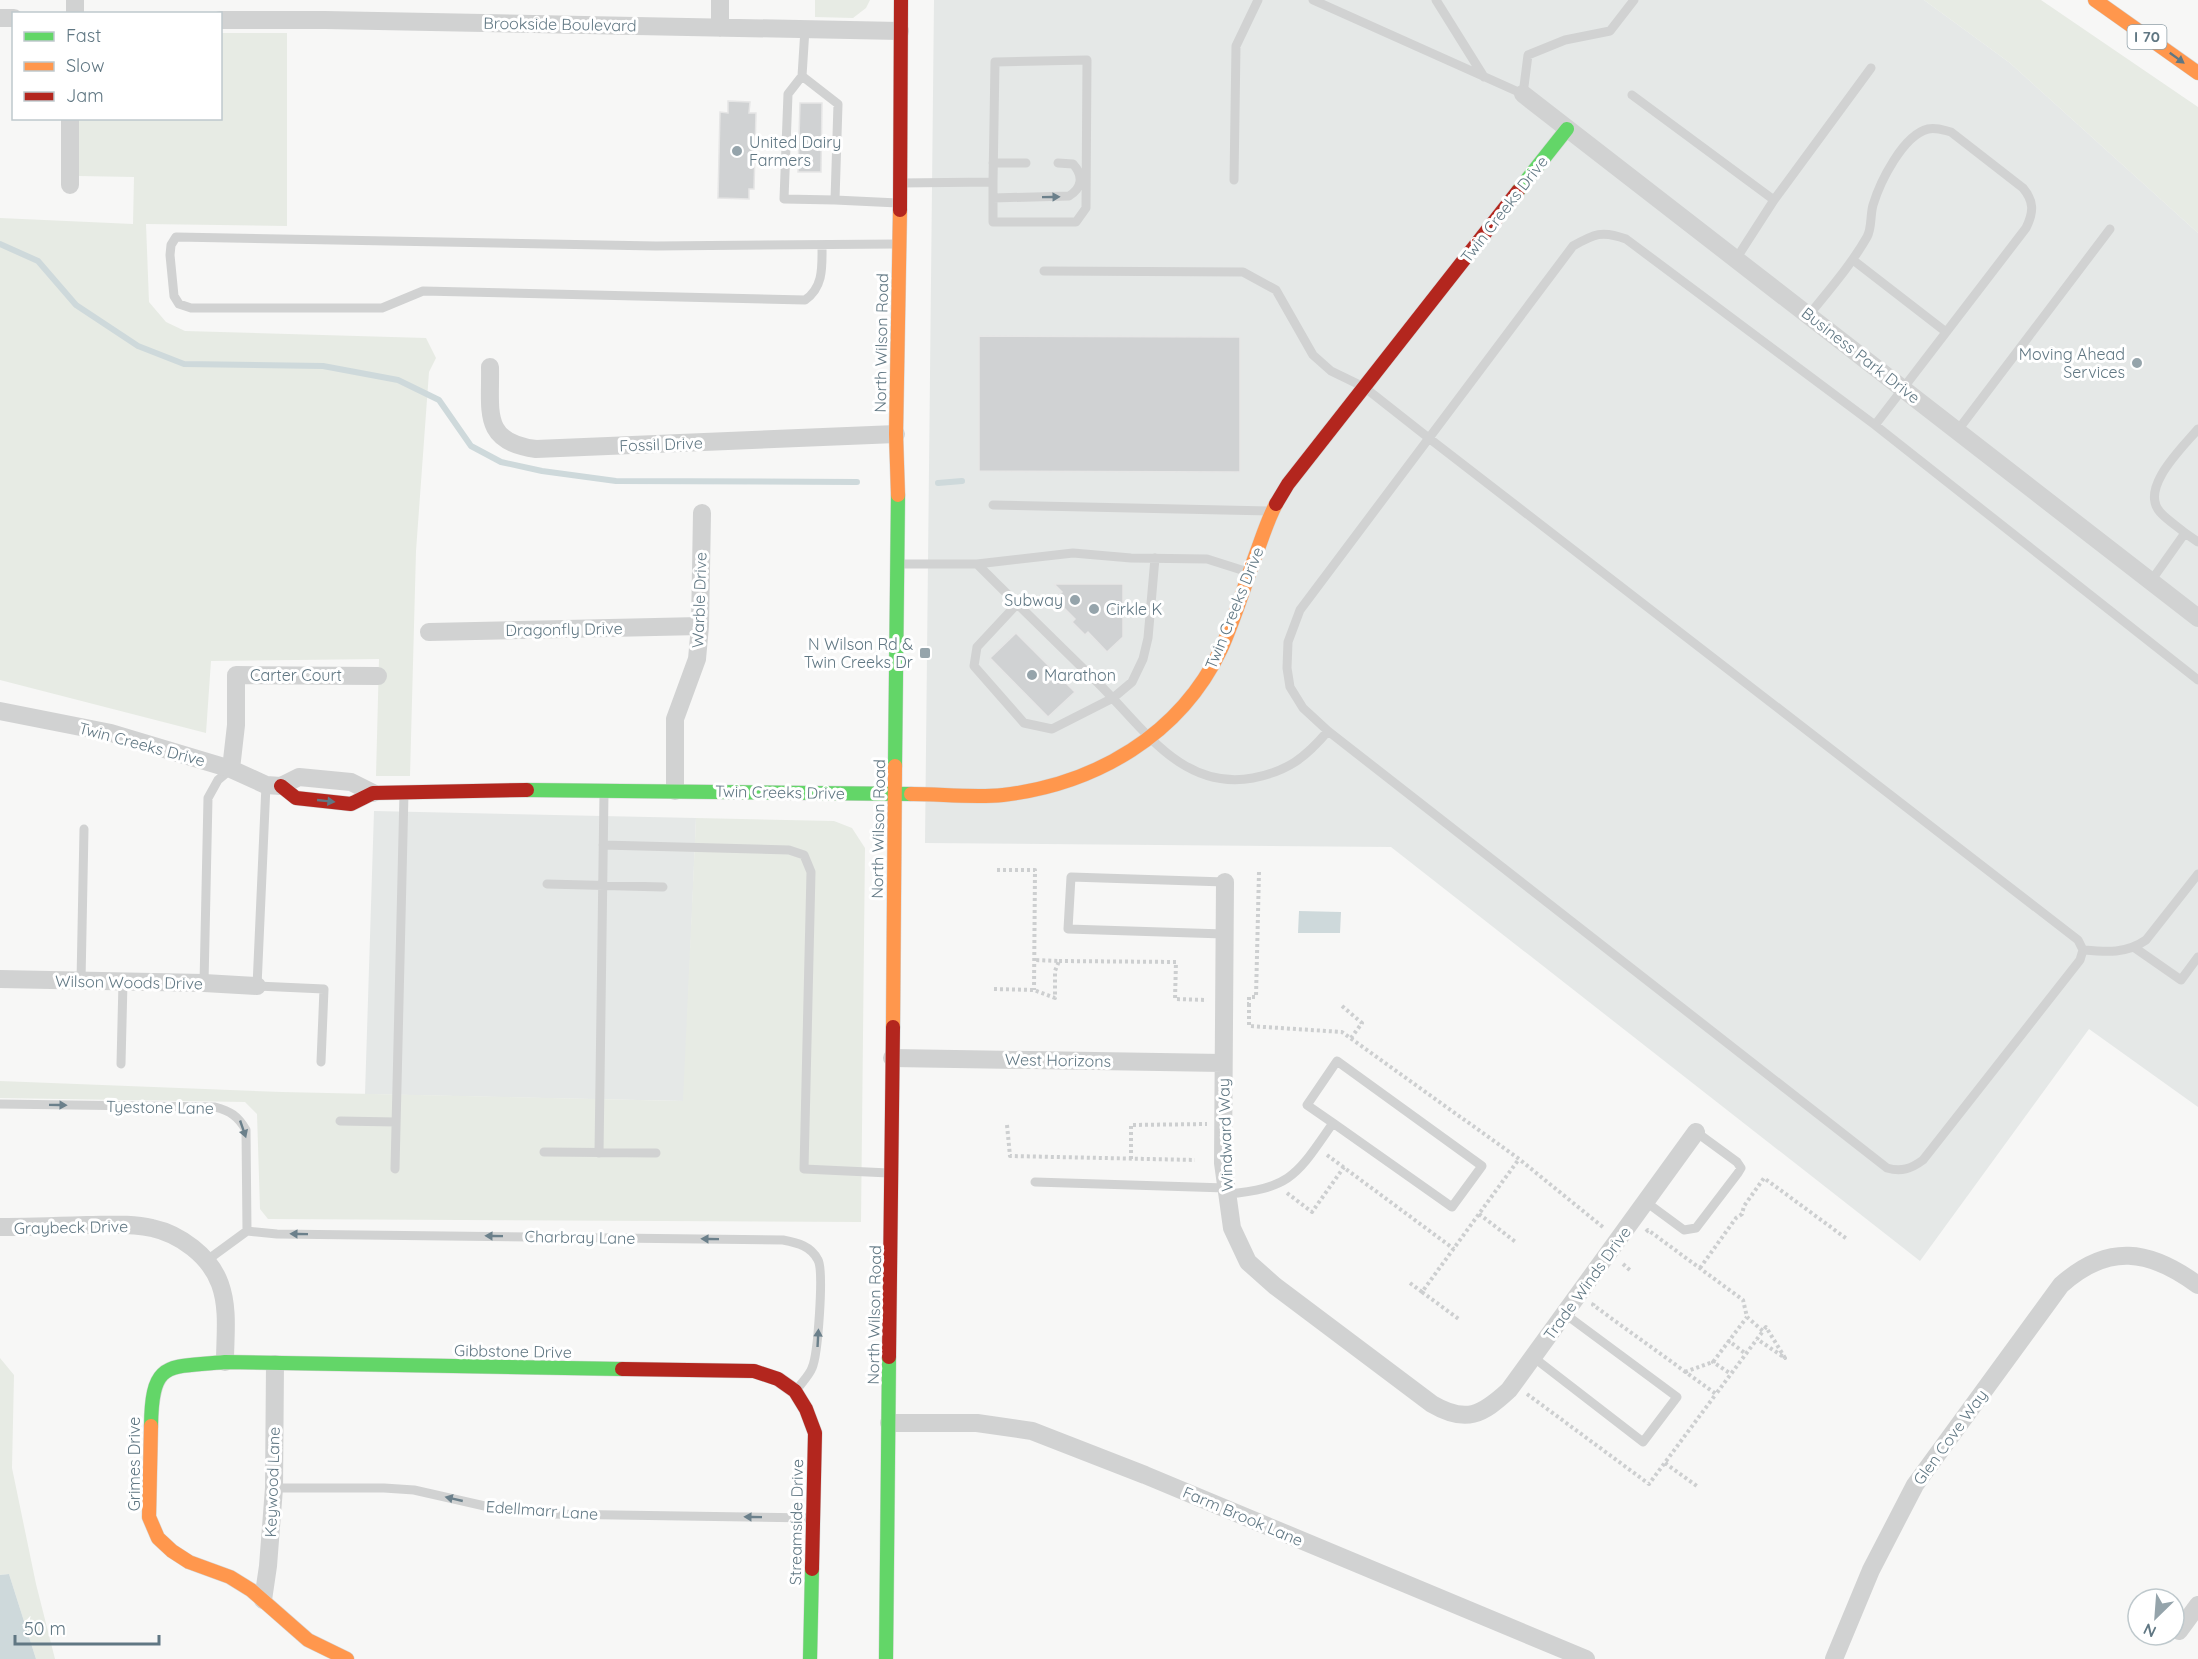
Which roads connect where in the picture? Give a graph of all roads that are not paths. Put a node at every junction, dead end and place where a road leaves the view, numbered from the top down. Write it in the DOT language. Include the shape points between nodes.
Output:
graph roads {
  1 [pos="720,0"];
  2 [pos="900,0"];
  3 [pos="1258,0"];
  4 [pos="1313,0"];
  5 [pos="1436,0"];
  6 [pos="1634,0"];
  7 [pos="2095,0"];
  8 [pos="222,20"];
  9 [pos="720,28"];
  10 [pos="805,29"];
  11 [pos="900,31"];
  12 [pos="1871,68"];
  13 [pos="2198,73"];
  14 [pos="802,76"];
  15 [pos="1484,77"];
  16 [pos="1523,94"];
  17 [pos="1632,95"];
  18 [pos="70,120"];
  19 [pos="1567,129"];
  20 [pos="1026,163"];
  21 [pos="1058,163"];
  22 [pos="993,164"];
  23 [pos="1234,180"];
  24 [pos="993,182"];
  25 [pos="900,183"];
  26 [pos="70,185"];
  27 [pos="993,198"];
  28 [pos="835,200"];
  29 [pos="1774,200"];
  30 [pos="900,203"];
  31 [pos="2110,229"];
  32 [pos="899,244"];
  33 [pos="822,245"];
  34 [pos="1736,259"];
  35 [pos="1853,260"];
  36 [pos="1044,271"];
  37 [pos="1809,315"];
  38 [pos="1946,332"];
  39 [pos="490,367"];
  40 [pos="1364,387"];
  41 [pos="1904,388"];
  42 [pos="1875,425"];
  43 [pos="2198,429"];
  44 [pos="1958,430"];
  45 [pos="896,434"];
  46 [pos="1430,439"];
  47 [pos="993,506"];
  48 [pos="1272,511"];
  49 [pos="702,513"];
  50 [pos="2185,533"];
  51 [pos="2198,542"];
  52 [pos="1155,558"];
  53 [pos="898,564"];
  54 [pos="977,564"];
  55 [pos="1248,572"];
  56 [pos="2151,581"];
  57 [pos="1017,604"];
  58 [pos="2198,618"];
  59 [pos="700,626"];
  60 [pos="429,632"];
  61 [pos="378,676"];
  62 [pos="2198,680"];
  63 [pos="1113,698"];
  64 [pos="0,711"];
  65 [pos="1328,731"];
  66 [pos="1150,739"];
  67 [pos="231,769"];
  68 [pos="274,785"];
  69 [pos="604,790"];
  70 [pos="675,791"];
  71 [pos="405,792"];
  72 [pos="373,793"];
  73 [pos="895,793"];
  74 [pos="84,829"];
  75 [pos="603,845"];
  76 [pos="2198,874"];
  77 [pos="1225,882"];
  78 [pos="547,884"];
  79 [pos="603,885"];
  80 [pos="663,887"];
  81 [pos="1224,934"];
  82 [pos="2135,948"];
  83 [pos="2083,950"];
  84 [pos="2198,957"];
  85 [pos="0,979"];
  86 [pos="81,981"];
  87 [pos="123,982"];
  88 [pos="204,983"];
  89 [pos="257,986"];
  90 [pos="892,1058"];
  91 [pos="321,1062"];
  92 [pos="1223,1063"];
  93 [pos="121,1064"];
  94 [pos="0,1104"];
  95 [pos="340,1120"];
  96 [pos="396,1122"];
  97 [pos="1333,1123"];
  98 [pos="1696,1132"];
  99 [pos="544,1152"];
  100 [pos="599,1153"];
  101 [pos="656,1153"];
  102 [pos="395,1169"];
  103 [pos="891,1173"];
  104 [pos="1035,1182"];
  105 [pos="1227,1191"];
  106 [pos="1646,1202"];
  107 [pos="0,1227"];
  108 [pos="247,1231"];
  109 [pos="206,1261"];
  110 [pos="2198,1285"];
  111 [pos="1564,1314"];
  112 [pos="1533,1357"];
  113 [pos="225,1362"];
  114 [pos="275,1364"];
  115 [pos="796,1391"];
  116 [pos="1463,1416"];
  117 [pos="889,1423"];
  118 [pos="273,1488"];
  119 [pos="812,1518"];
  120 [pos="263,1600"];
  121 [pos="2198,1605"];
  122 [pos="2186,1621"];
  123 [pos="347,1659"];
  124 [pos="810,1659"];
  125 [pos="886,1659"];
  126 [pos="1586,1659"];
  127 [pos="1834,1659"];
  1 -- 9 [label="street"];
  2 -- 11 [label="main road, North Wilson Road"];
  3 -- 23 [label="lane" via="1236,46"];
  4 -- 15 [label="lane"];
  5 -- 15 [label="lane"];
  6 -- 16 [label="lane" via="1610,31 1565,40 1528,55"];
  7 -- 13 [label="main road, I 70, one-way"];
  8 -- 9 [label="street, Brookside Boulevard"];
  9 -- 10 [label="street, Brookside Boulevard"];
  10 -- 11 [label="street, Brookside Boulevard"];
  10 -- 14 [label="lane"];
  11 -- 25 [label="main road, North Wilson Road"];
  12 -- 29 [label="lane"];
  14 -- 28 [label="lane" via="838,104"];
  14 -- 28 [label="lane" via="788,93 784,200"];
  15 -- 16 [label="lane"];
  16 -- 19 [label="street, Business Park Drive"];
  17 -- 29 [label="lane"];
  18 -- 26 [label="street"];
  19 -- 34 [label="street, Business Park Drive"];
  19 -- 40 [label="main road, Twin Creeks Drive"];
  20 -- 22 [label="lane"];
  27 -- 21 [label="lane, one-way" via="1069,196 1077,191 1080,172 1073,164"];
  22 -- 24 [label="lane"];
  22 -- 27 [label="lane" via="995,62 1087,60 1086,208 1076,222 993,222"];
  24 -- 25 [label="lane"];
  24 -- 27 [label="lane"];
  25 -- 30 [label="main road, North Wilson Road"];
  28 -- 30 [label="lane"];
  29 -- 34 [label="lane"];
  30 -- 32 [label="main road, North Wilson Road"];
  31 -- 44 [label="lane"];
  32 -- 33 [label="lane"];
  32 -- 45 [label="main road, North Wilson Road"];
  33 -- 33 [label="lane" via="656,246 176,237 170,255 174,296 179,304 191,308 382,308 423,291 805,300 814,293 822,274"];
  34 -- 37 [label="street, Business Park Drive"];
  35 -- 37 [label="lane"];
  35 -- 38 [label="lane"];
  35 -- 38 [label="lane" via="1869,234 1872,207 1882,180 1915,135 1939,129 1951,132 1970,146 2023,188 2030,197 2031,217"];
  36 -- 40 [label="lane" via="1242,272 1276,290 1313,354 1331,371"];
  37 -- 41 [label="street, Business Park Drive"];
  38 -- 41 [label="lane"];
  39 -- 45 [label="street, Fossil Drive" via="492,423 498,433 521,447"];
  40 -- 46 [label="lane"];
  40 -- 48 [label="main road, Twin Creeks Drive" via="1288,484"];
  41 -- 42 [label="lane"];
  41 -- 44 [label="street, Business Park Drive"];
  42 -- 46 [label="lane" via="1626,239 1611,233 1594,234 1573,246"];
  42 -- 62 [label="lane"];
  43 -- 50 [label="lane" via="2160,476 2156,487 2158,511"];
  44 -- 56 [label="street, Business Park Drive"];
  45 -- 53 [label="main road, North Wilson Road"];
  46 -- 65 [label="lane" via="1300,610 1288,642 1290,687 1303,708"];
  46 -- 83 [label="lane" via="2079,940"];
  47 -- 48 [label="lane"];
  48 -- 55 [label="main road, Twin Creeks Drive"];
  49 -- 59 [label="street, Warble Drive"];
  50 -- 51 [label="lane"];
  50 -- 56 [label="lane"];
  52 -- 54 [label="lane" via="1073,553"];
  52 -- 55 [label="lane" via="1207,559"];
  52 -- 63 [label="lane" via="1143,659 1132,682"];
  53 -- 54 [label="lane"];
  53 -- 73 [label="main road, North Wilson Road"];
  54 -- 57 [label="lane"];
  55 -- 66 [label="main road, Twin Creeks Drive" via="1221,648 1206,676"];
  56 -- 58 [label="street, Business Park Drive"];
  57 -- 63 [label="lane"];
  57 -- 63 [label="lane" via="976,647 974,666 1024,723 1052,729"];
  59 -- 60 [label="street, Dragonfly Drive"];
  59 -- 70 [label="street, Warble Drive" via="697,659 675,718"];
  61 -- 67 [label="street, Carter Court" via="236,675"];
  63 -- 66 [label="lane"];
  64 -- 67 [label="street, Twin Creeks Drive" via="111,733"];
  65 -- 66 [label="lane" via="1302,759 1270,775 1246,779 1222,780 1201,775"];
  65 -- 83 [label="lane" via="1887,1168 1899,1171 1923,1160 2080,960"];
  66 -- 73 [label="main road, Twin Creeks Drive" via="1116,761 1043,788 1001,795"];
  67 -- 68 [label="street, Twin Creeks Drive"];
  67 -- 88 [label="lane" via="218,780 208,798"];
  68 -- 72 [label="street, Twin Creeks Drive" via="299,777 351,782"];
  68 -- 89 [label="lane"];
  69 -- 70 [label="main road, Twin Creeks Drive"];
  69 -- 71 [label="main road, Twin Creeks Drive"];
  69 -- 75 [label="lane"];
  70 -- 73 [label="main road, Twin Creeks Drive"];
  71 -- 72 [label="main road, Twin Creeks Drive"];
  71 -- 96 [label="lane"];
  73 -- 90 [label="main road, North Wilson Road"];
  74 -- 86 [label="lane"];
  75 -- 79 [label="lane"];
  75 -- 103 [label="lane" via="789,850 804,855 811,872 804,1169"];
  76 -- 82 [label="lane" via="2146,940"];
  77 -- 81 [label="street, Windward Way"];
  77 -- 81 [label="lane" via="1071,877 1068,929"];
  78 -- 79 [label="lane"];
  79 -- 80 [label="lane"];
  79 -- 100 [label="lane"];
  81 -- 92 [label="street, Windward Way"];
  82 -- 83 [label="lane" via="2112,952"];
  82 -- 84 [label="lane" via="2181,980"];
  85 -- 86 [label="street, Wilson Woods Drive"];
  86 -- 87 [label="street, Wilson Woods Drive"];
  87 -- 88 [label="street, Wilson Woods Drive"];
  87 -- 93 [label="lane"];
  88 -- 89 [label="street, Wilson Woods Drive"];
  89 -- 91 [label="lane" via="324,989"];
  90 -- 92 [label="street, West Horizons"];
  90 -- 103 [label="main road, North Wilson Road"];
  92 -- 105 [label="street, Windward Way" via="1223,1163"];
  94 -- 108 [label="lane, Tyestone Lane, one-way" via="215,1107 229,1111 246,1130"];
  95 -- 96 [label="lane"];
  96 -- 102 [label="lane"];
  97 -- 97 [label="lane" via="1306,1105 1337,1061 1482,1166 1452,1206"];
  97 -- 105 [label="lane" via="1297,1172 1284,1181 1254,1191"];
  98 -- 106 [label="street, Trade Winds Drive"];
  98 -- 106 [label="lane" via="1737,1162 1741,1167 1738,1173 1696,1228 1690,1230 1684,1230"];
  99 -- 100 [label="lane"];
  100 -- 101 [label="lane"];
  103 -- 117 [label="main road, North Wilson Road"];
  104 -- 105 [label="lane"];
  105 -- 116 [label="street, Windward Way" via="1232,1228 1248,1262 1432,1404"];
  106 -- 111 [label="street, Trade Winds Drive"];
  107 -- 109 [label="street, Graybeck Drive" via="120,1224 152,1228 179,1238"];
  108 -- 109 [label="lane"];
  115 -- 108 [label="lane, Charbray Lane, one-way" via="817,1353 821,1267 811,1250 800,1244 783,1240"];
  109 -- 113 [label="street, Graybeck Drive" via="220,1282 226,1309"];
  110 -- 127 [label="street, Glen Cove Way" via="2167,1265 2134,1255 2097,1261 2061,1285 1915,1485 1871,1570"];
  111 -- 112 [label="street, Trade Winds Drive"];
  111 -- 112 [label="lane" via="1677,1397 1643,1442"];
  112 -- 116 [label="street, Trade Winds Drive" via="1509,1390 1489,1408"];
  113 -- 114 [label="main road, Gibbstone Drive"];
  113 -- 120 [label="main road, Grimes Drive" via="172,1367 154,1385 149,1517 158,1538 172,1551 189,1562 230,1577"];
  114 -- 115 [label="main road, Gibbstone Drive" via="754,1371 777,1378"];
  114 -- 118 [label="street, Keywood Lane"];
  115 -- 119 [label="main road, Streamside Drive" via="808,1410 815,1433"];
  117 -- 125 [label="main road, North Wilson Road"];
  117 -- 126 [label="street, Farm Brook Lane" via="977,1423 1032,1431"];
  119 -- 118 [label="lane, Edellmarr Lane, one-way" via="550,1514 498,1509 414,1490"];
  118 -- 120 [label="street, Keywood Lane"];
  119 -- 124 [label="main road, Streamside Drive"];
  120 -- 123 [label="main road, Grimes Drive" via="308,1640"];
  121 -- 122 [label="street"];
}
